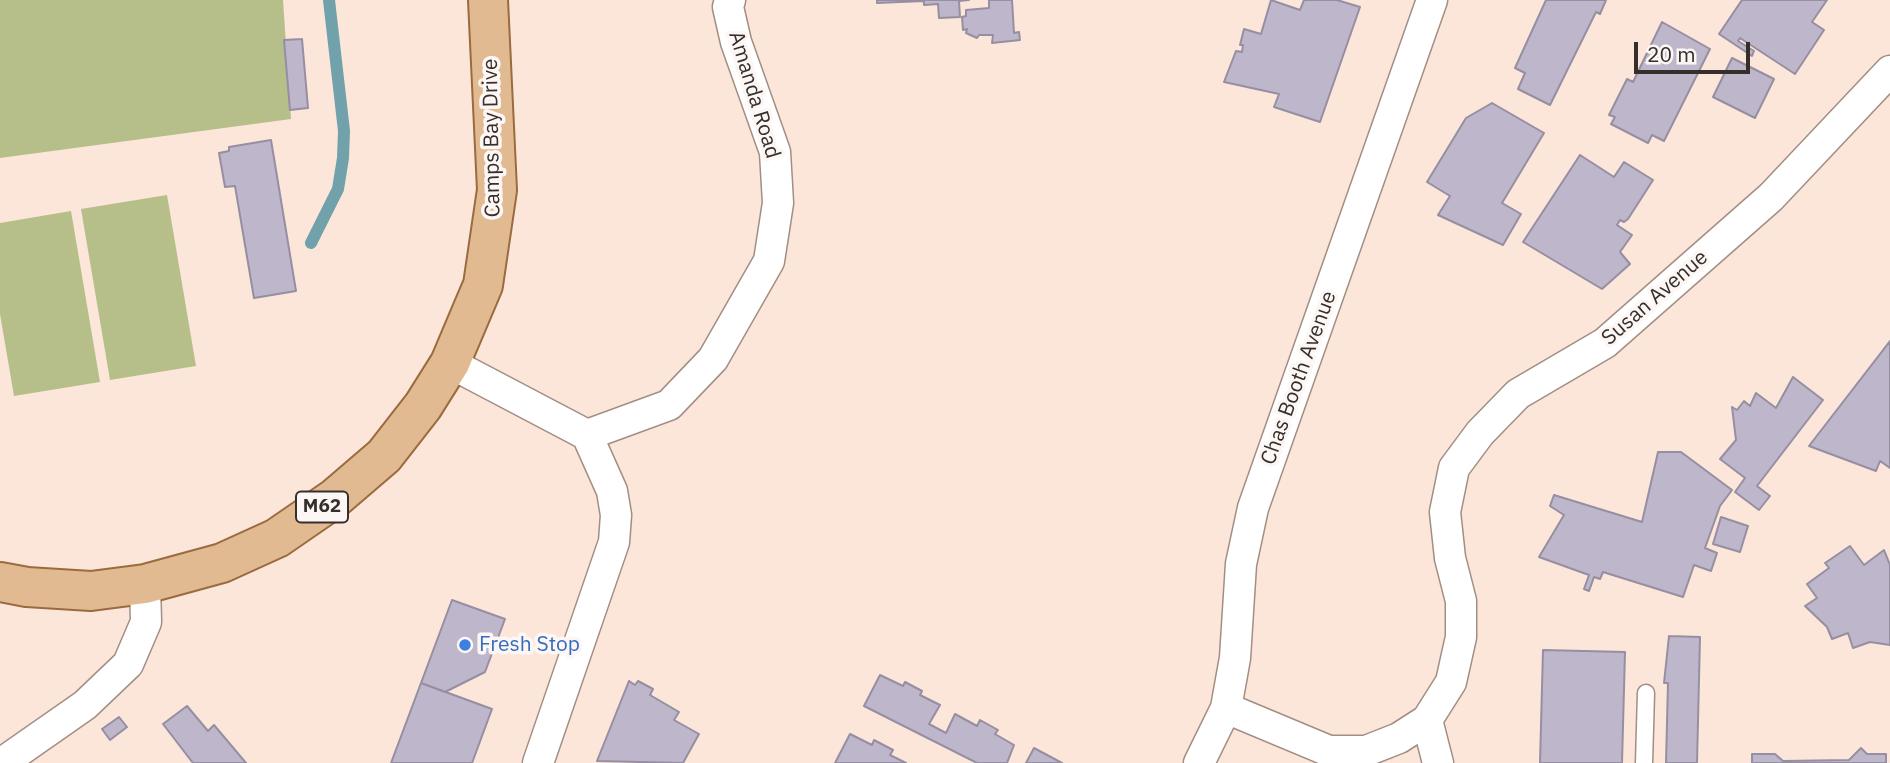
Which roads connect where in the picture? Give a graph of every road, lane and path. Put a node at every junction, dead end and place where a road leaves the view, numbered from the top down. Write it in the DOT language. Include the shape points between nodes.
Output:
graph roads {
  1 [pos="488,0"];
  2 [pos="730,0"];
  3 [pos="1432,0"];
  4 [pos="1890,71"];
  5 [pos="450,363"];
  6 [pos="587,435"];
  7 [pos="0,582"];
  8 [pos="145,584"];
  9 [pos="1646,693"];
  10 [pos="1226,708"];
  11 [pos="1427,720"];
  12 [pos="2,763"];
  13 [pos="538,763"];
  14 [pos="1199,763"];
  15 [pos="1438,763"];
  16 [pos="1644,763"];
  1 -- 5 [label="main road, Camps Bay Drive / M62" via="497,190 493,233 483,285"];
  2 -- 6 [label="street, Amanda Road" via="736,42 775,152 778,203 769,261 713,359 669,405"];
  3 -- 10 [label="street, Chas Booth Avenue" via="1253,508 1241,564 1235,658"];
  4 -- 11 [label="street, Susan Avenue" via="1771,197 1605,344 1517,394 1454,468 1445,512 1461,601 1461,637 1451,682"];
  5 -- 6 [label="street"];
  5 -- 8 [label="main road, Camps Bay Drive / M62" via="384,456 335,498 277,538 222,563"];
  6 -- 13 [label="street" via="612,491 614,542"];
  7 -- 8 [label="main road, Camps Bay Drive / M62" via="91,590"];
  8 -- 12 [label="street" via="146,622 128,664 85,705"];
  9 -- 16 [label="lane"];
  10 -- 11 [label="street, Susan Avenue" via="1329,751 1366,751"];
  10 -- 14 [label="street, Chas Booth Avenue"];
  11 -- 15 [label="street"];
}
